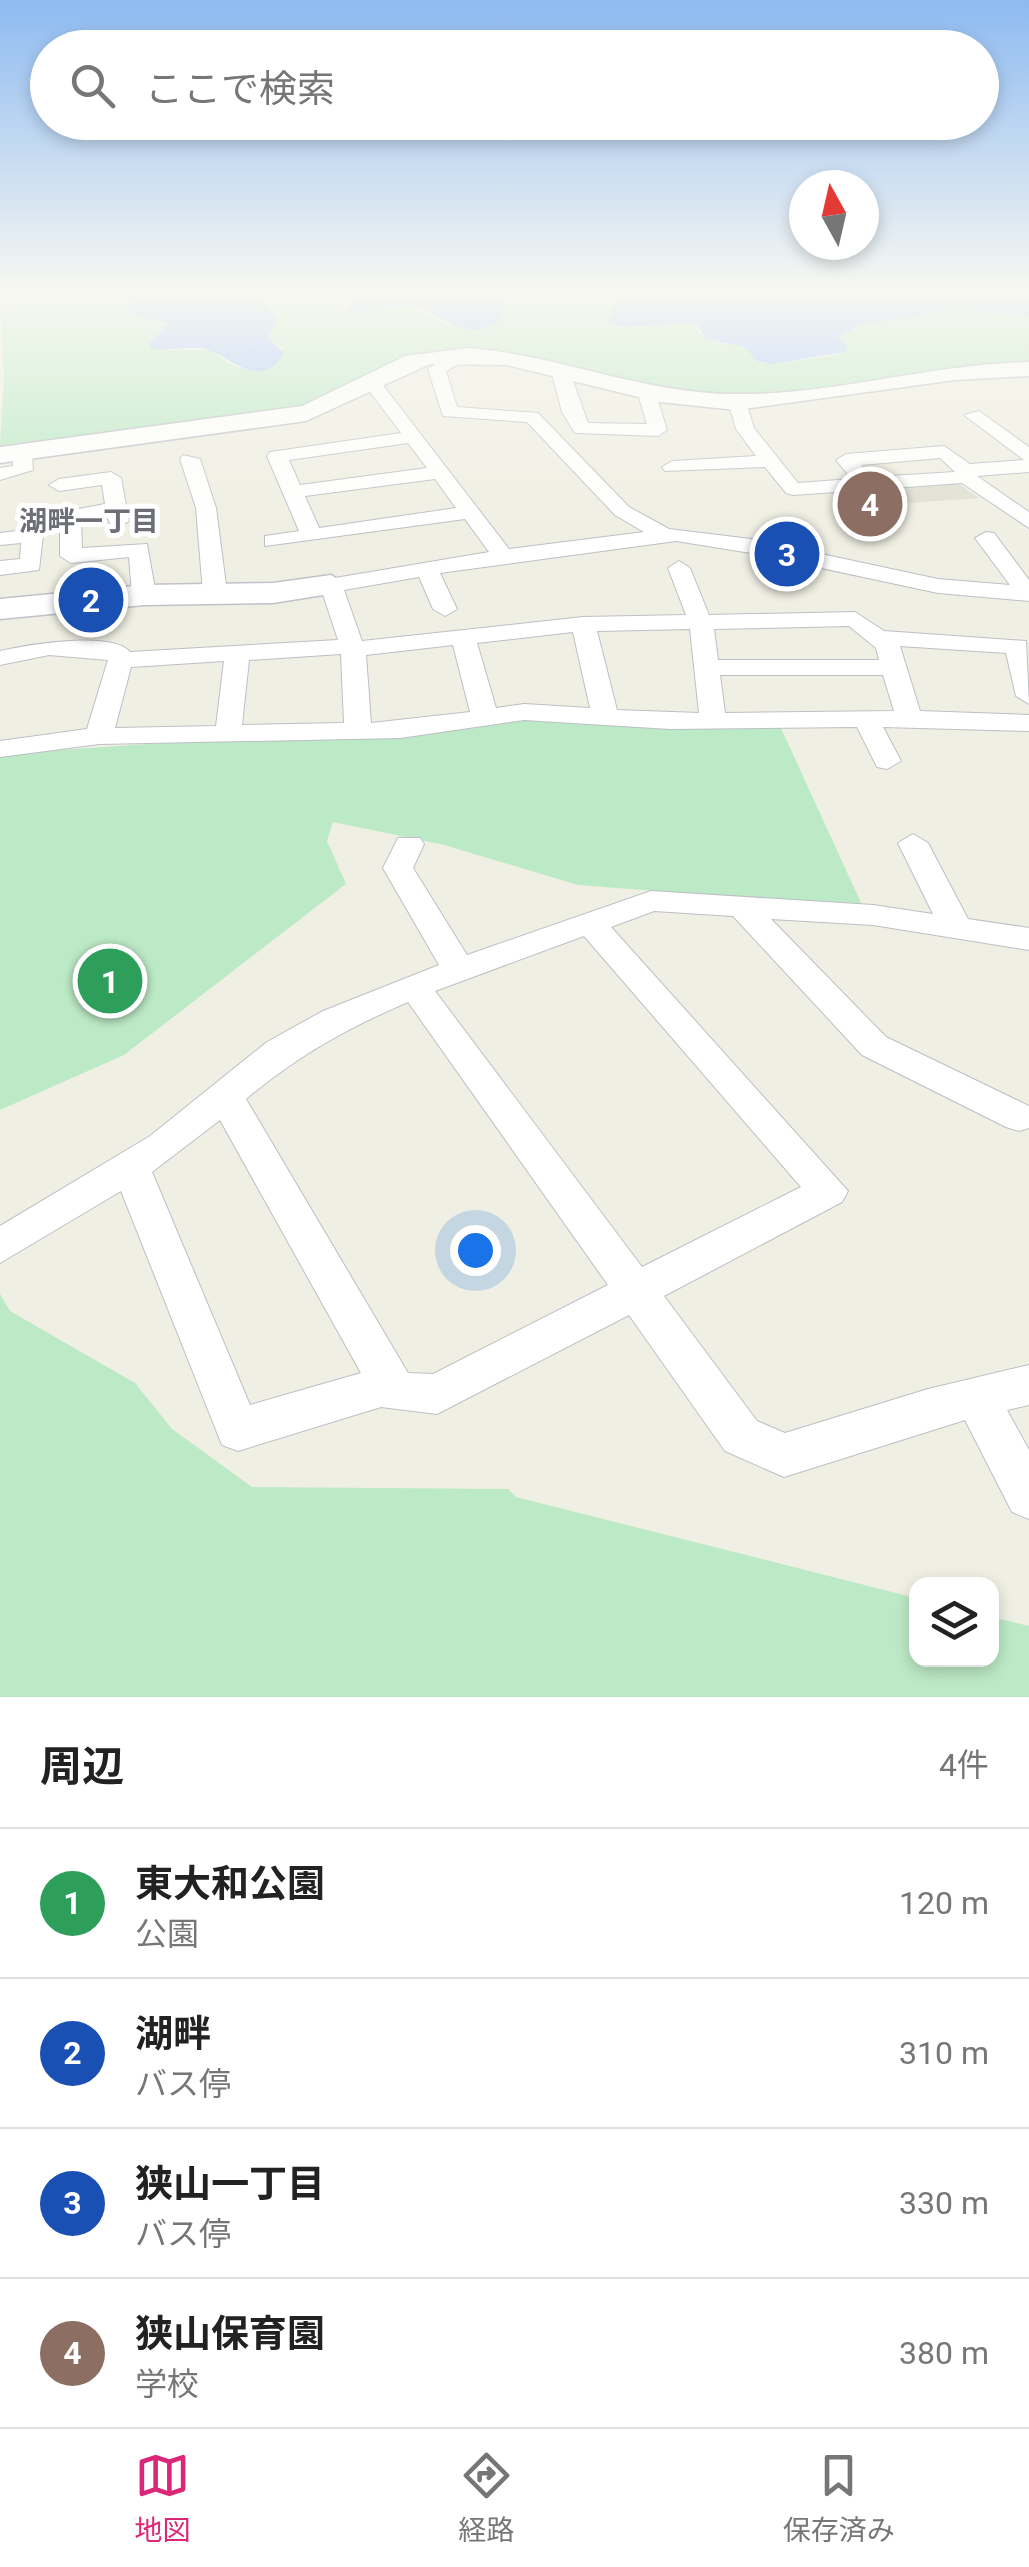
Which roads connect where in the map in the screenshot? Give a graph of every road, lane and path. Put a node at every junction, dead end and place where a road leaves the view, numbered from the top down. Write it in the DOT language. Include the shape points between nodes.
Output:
graph roads {
  1 [pos="394,371"];
  2 [pos="437,371"];
  3 [pos="560,371"];
  4 [pos="565,371"];
  5 [pos="960,371"];
  6 [pos="372,384"];
  7 [pos="646,391"];
  8 [pos="736,402"];
  9 [pos="973,416"];
  10 [pos="1029,434"];
  11 [pos="1002,435"];
  12 [pos="414,437"];
  13 [pos="11,453"];
  14 [pos="1029,456"];
  15 [pos="190,458"];
  16 [pos="767,461"];
  17 [pos="1029,466"];
  18 [pos="672,467"];
  19 [pos="442,472"];
  20 [pos="0,474"];
  21 [pos="966,475"];
  22 [pos="59,485"];
  23 [pos="869,485"];
  24 [pos="292,492"];
  25 [pos="473,512"];
  26 [pos="1029,522"];
  27 [pos="312,535"];
  28 [pos="665,536"];
  29 [pos="986,538"];
  30 [pos="0,539"];
  31 [pos="273,541"];
  32 [pos="502,556"];
  33 [pos="0,568"];
  34 [pos="680,568"];
  35 [pos="426,569"];
  36 [pos="332,585"];
  37 [pos="853,586"];
  38 [pos="215,593"];
  39 [pos="1028,594"];
  40 [pos="144,595"];
  41 [pos="0,609"];
  42 [pos="445,609"];
  43 [pos="856,619"];
  44 [pos="583,624"];
  45 [pos="701,624"];
  46 [pos="463,638"];
  47 [pos="882,638"];
  48 [pos="353,647"];
  49 [pos="1023,649"];
  50 [pos="236,656"];
  51 [pos="0,658"];
  52 [pos="120,660"];
  53 [pos="710,668"];
  54 [pos="891,668"];
  55 [pos="1029,696"];
  56 [pos="484,716"];
  57 [pos="606,716"];
  58 [pos="866,719"];
  59 [pos="909,719"];
  60 [pos="713,720"];
  61 [pos="1029,723"];
  62 [pos="358,732"];
  63 [pos="228,735"];
  64 [pos="99,736"];
  65 [pos="0,749"];
  66 [pos="886,761"];
  67 [pos="409,844"];
  68 [pos="912,844"];
  69 [pos="742,908"];
  70 [pos="590,923"];
  71 [pos="956,927"];
  72 [pos="1029,939"];
  73 [pos="460,970"];
  74 [pos="414,986"];
  75 [pos="224,1094"];
  76 [pos="1019,1117"];
  77 [pos="130,1166"];
  78 [pos="0,1246"];
  79 [pos="637,1294"];
  80 [pos="390,1384"];
  81 [pos="1029,1385"];
  82 [pos="976,1398"];
  83 [pos="1029,1496"];
  1 -- 6 [label="street"];
  2 -- 28 [label="street" via="449,412 532,416 622,511"];
  3 -- 7 [label="street" via="582,429 658,430"];
  4 -- 7 [label="street"];
  5 -- 8 [label="street"];
  6 -- 12 [label="street"];
  6 -- 13 [label="street" via="295,415"];
  7 -- 8 [label="street"];
  8 -- 16 [label="street"];
  9 -- 11 [label="street"];
  10 -- 11 [label="street"];
  11 -- 14 [label="street"];
  12 -- 19 [label="street"];
  12 -- 24 [label="street" via="277,456"];
  13 -- 20 [label="street" via="22,470"];
  15 -- 38 [label="street" via="206,508"];
  16 -- 18 [label="street"];
  16 -- 23 [label="street" via="793,490"];
  17 -- 21 [label="street"];
  19 -- 24 [label="street"];
  19 -- 25 [label="street"];
  21 -- 23 [label="street"];
  21 -- 23 [label="street" via="944,452 846,460"];
  21 -- 26 [label="street"];
  22 -- 40 [label="street" via="111,478 117,515 70,516 71,556 139,549"];
  24 -- 27 [label="street"];
  25 -- 27 [label="street"];
  25 -- 32 [label="street"];
  27 -- 31 [label="street"];
  28 -- 32 [label="street"];
  28 -- 37 [label="street" via="751,546"];
  29 -- 39 [label="street"];
  30 -- 33 [label="street" via="32,535 31,565"];
  32 -- 35 [label="street"];
  34 -- 45 [label="street"];
  35 -- 36 [label="street"];
  35 -- 42 [label="street"];
  36 -- 38 [label="street"];
  36 -- 48 [label="street"];
  37 -- 39 [label="street"];
  37 -- 43 [label="street" via="846,611"];
  38 -- 40 [label="street"];
  40 -- 41 [label="street"];
  43 -- 45 [label="street"];
  43 -- 47 [label="street"];
  44 -- 45 [label="street"];
  44 -- 46 [label="street"];
  44 -- 57 [label="street"];
  45 -- 53 [label="street"];
  46 -- 48 [label="street"];
  46 -- 56 [label="street"];
  47 -- 49 [label="street"];
  47 -- 54 [label="street"];
  48 -- 50 [label="street"];
  48 -- 62 [label="street"];
  49 -- 55 [label="street"];
  50 -- 52 [label="street"];
  50 -- 63 [label="street"];
  51 -- 52 [label="street" via="84,648 117,652"];
  52 -- 64 [label="street"];
  53 -- 54 [label="street"];
  53 -- 60 [label="street"];
  54 -- 59 [label="street"];
  56 -- 57 [label="street"];
  56 -- 62 [label="street"];
  57 -- 60 [label="street"];
  58 -- 59 [label="street"];
  58 -- 60 [label="street"];
  58 -- 66 [label="street"];
  59 -- 61 [label="street"];
  62 -- 63 [label="street"];
  63 -- 64 [label="street"];
  64 -- 65 [label="street"];
  67 -- 73 [label="street" via="398,868"];
  68 -- 71 [label="street"];
  69 -- 70 [label="street" via="651,901"];
  69 -- 71 [label="street"];
  69 -- 76 [label="street" via="874,1046"];
  70 -- 73 [label="street"];
  70 -- 79 [label="street" via="828,1190"];
  71 -- 72 [label="street"];
  73 -- 74 [label="street"];
  74 -- 75 [label="street" via="280,1051"];
  74 -- 79 [label="street"];
  75 -- 77 [label="street"];
  75 -- 80 [label="street"];
  77 -- 78 [label="street"];
  77 -- 80 [label="street" via="238,1430"];
  79 -- 80 [label="street" via="437,1394 395,1392"];
  79 -- 82 [label="street" via="740,1436 784,1456"];
  81 -- 82 [label="street"];
  82 -- 83 [label="street"];
}
